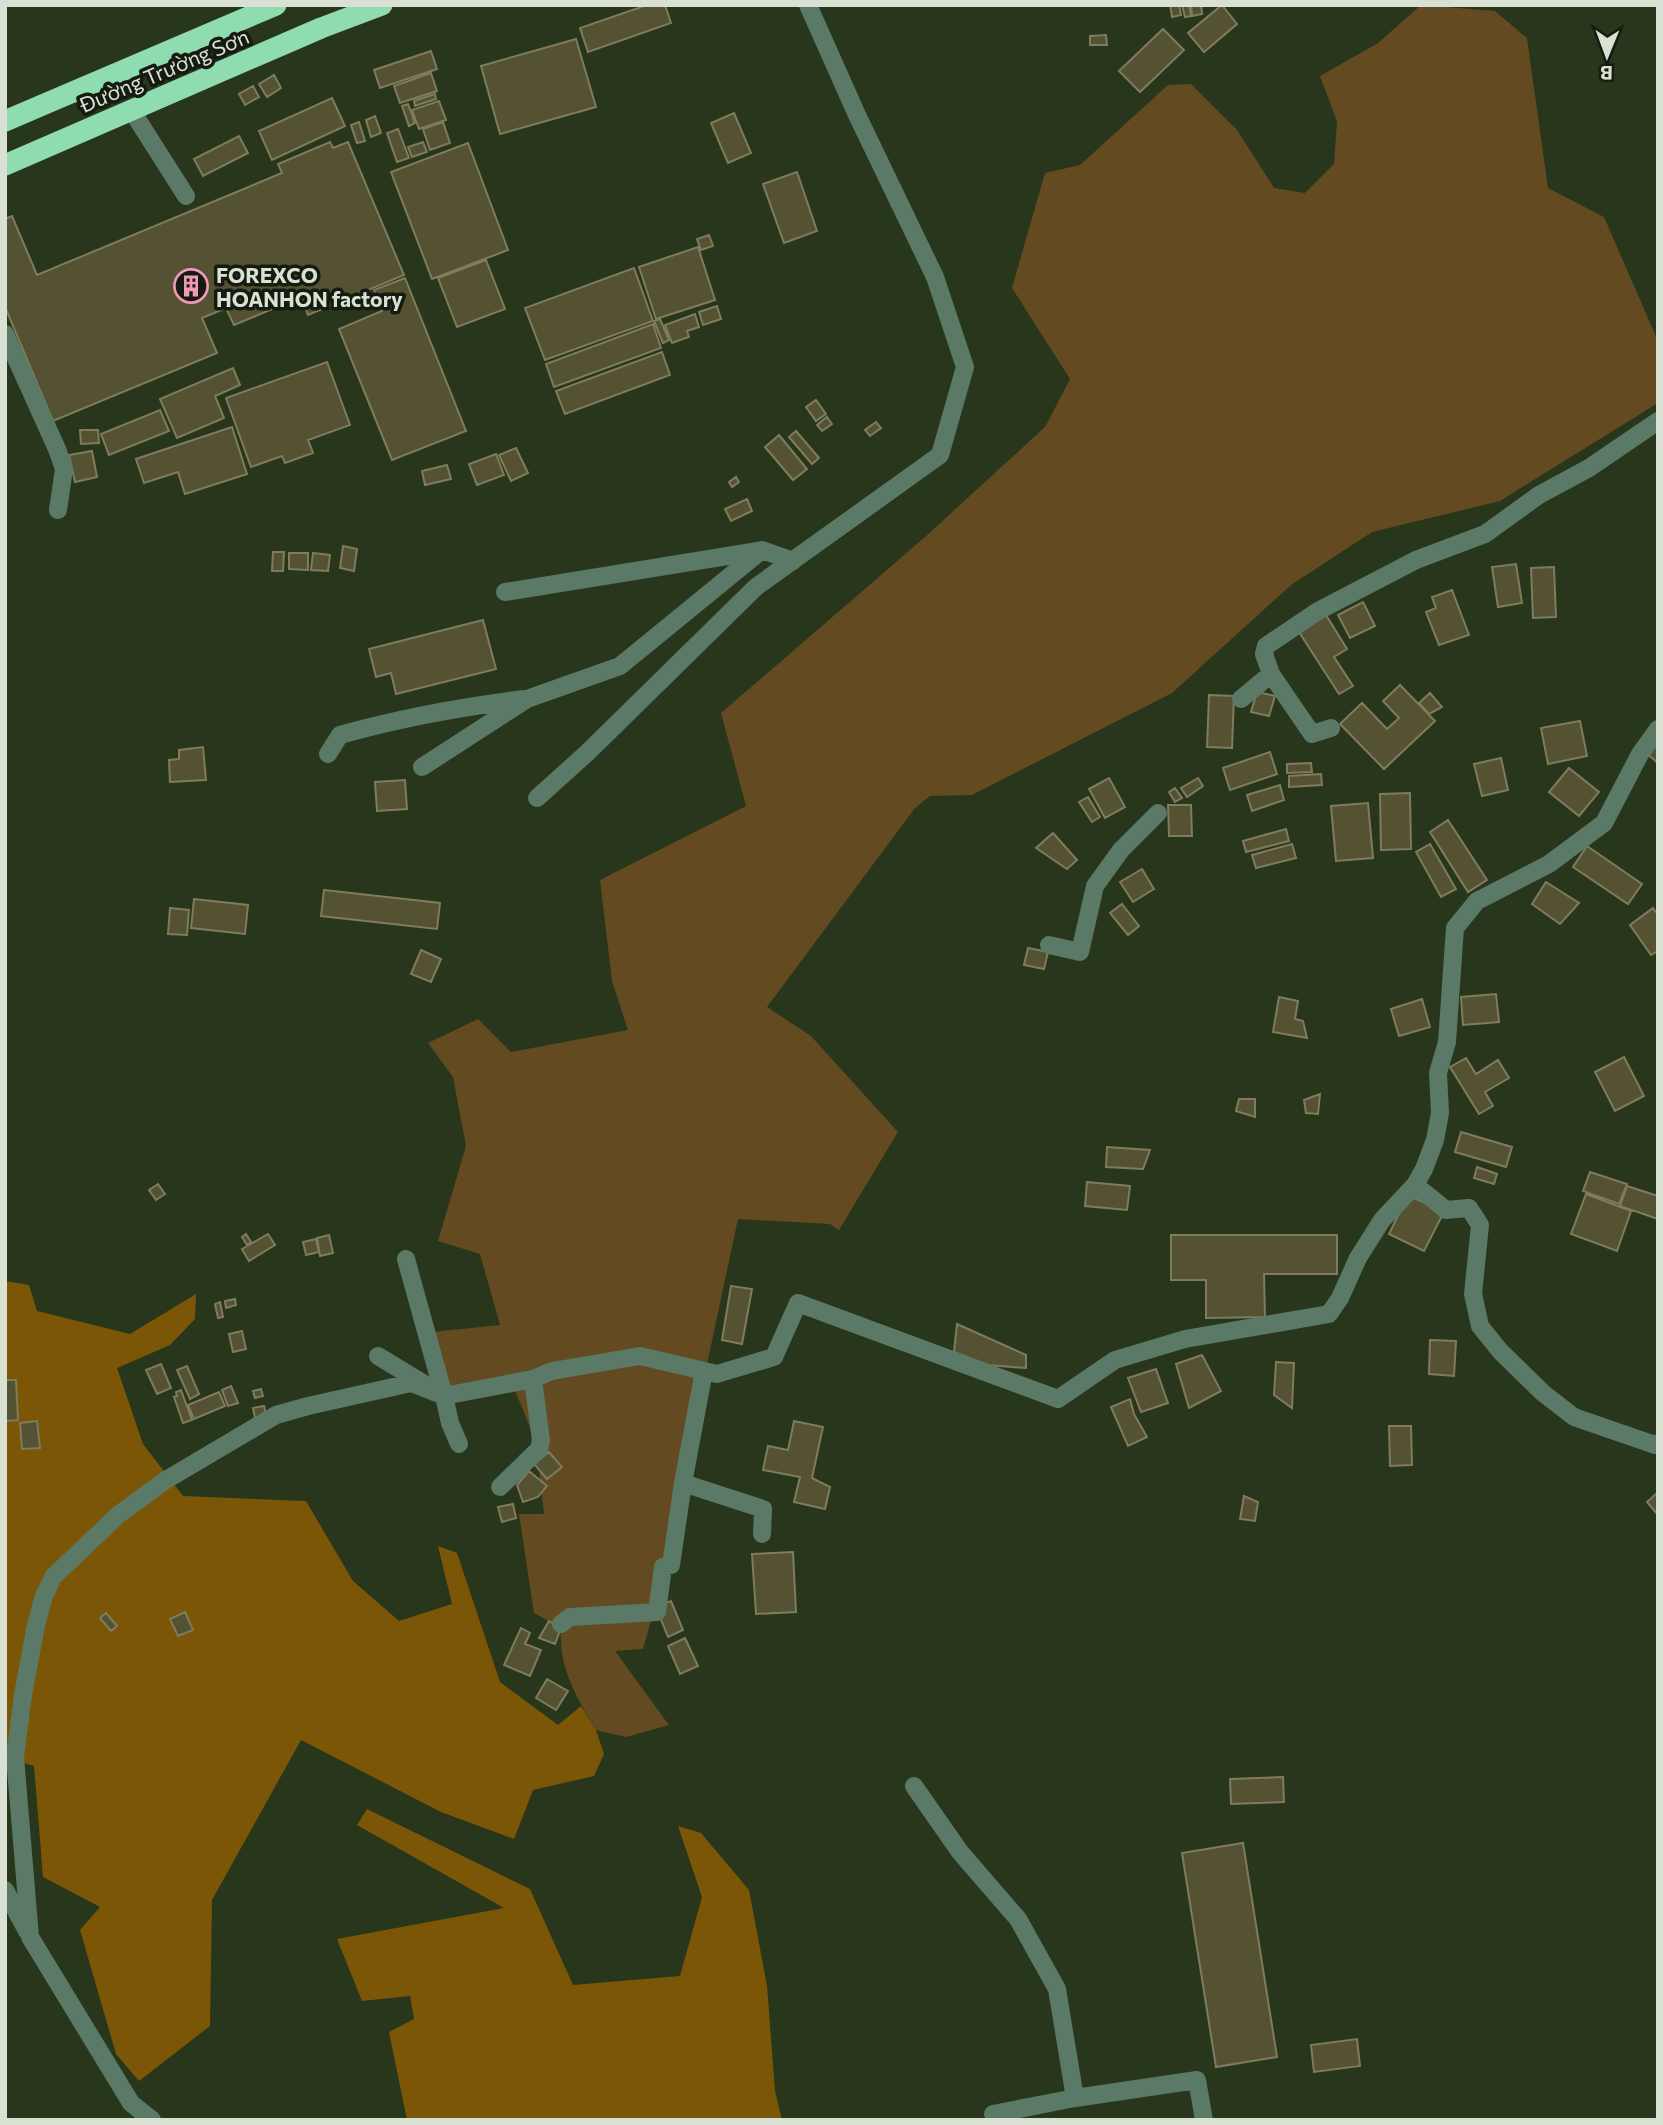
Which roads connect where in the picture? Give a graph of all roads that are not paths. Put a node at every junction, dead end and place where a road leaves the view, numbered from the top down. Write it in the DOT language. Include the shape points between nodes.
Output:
graph roads {
  1 [pos="276,5"];
  2 [pos="382,5"];
  3 [pos="808,5"];
  4 [pos="132,111"];
  5 [pos="5,121"];
  6 [pos="5,165"];
  7 [pos="186,196"];
  8 [pos="5,334"];
  9 [pos="1658,421"];
  10 [pos="58,510"];
  11 [pos="762,550"];
  12 [pos="793,561"];
  13 [pos="505,592"];
  14 [pos="1271,674"];
  15 [pos="527,699"];
  16 [pos="1241,699"];
  17 [pos="1331,728"];
  18 [pos="1658,729"];
  19 [pos="328,754"];
  20 [pos="422,767"];
  21 [pos="537,799"];
  22 [pos="1158,813"];
  23 [pos="1049,944"];
  24 [pos="1415,1185"];
  25 [pos="406,1259"];
  26 [pos="379,1356"];
  27 [pos="704,1371"];
  28 [pos="533,1379"];
  29 [pos="444,1396"];
  30 [pos="1658,1443"];
  31 [pos="459,1444"];
  32 [pos="683,1483"];
  33 [pos="500,1487"];
  34 [pos="762,1534"];
  35 [pos="561,1624"];
  36 [pos="914,1786"];
  37 [pos="5,1890"];
  38 [pos="30,1937"];
  39 [pos="1075,2098"];
  40 [pos="993,2114"];
  41 [pos="152,2120"];
  42 [pos="1204,2120"];
  1 -- 5 [label="highway, Đường Trường Sơn"];
  2 -- 4 [label="highway, Đường Trường Sơn"];
  3 -- 12 [label="street" via="935,277 965,367 940,456"];
  4 -- 6 [label="highway, Đường Trường Sơn"];
  4 -- 7 [label="street"];
  8 -- 10 [label="street" via="64,469"];
  9 -- 14 [label="street" via="1485,534 1416,561 1284,633 1266,646"];
  11 -- 12 [label="street"];
  11 -- 13 [label="street"];
  11 -- 15 [label="street" via="620,666"];
  12 -- 21 [label="street" via="756,587"];
  14 -- 16 [label="street"];
  14 -- 17 [label="street" via="1312,734"];
  15 -- 19 [label="street" via="372,726 340,735"];
  15 -- 20 [label="street"];
  18 -- 24 [label="street" via="1604,823 1549,864 1478,901 1455,928 1447,1042 1438,1073 1440,1113 1435,1140"];
  22 -- 23 [label="street" via="1121,850 1095,886 1080,952"];
  24 -- 27 [label="street" via="1382,1220 1329,1314 1185,1339 1115,1360 1058,1399 798,1303 774,1357 718,1374"];
  24 -- 30 [label="street" via="1446,1210 1469,1208 1480,1224 1473,1294 1480,1326 1500,1351 1574,1417"];
  25 -- 29 [label="street"];
  26 -- 29 [label="street"];
  27 -- 28 [label="street" via="640,1356 552,1371"];
  27 -- 32 [label="street"];
  28 -- 29 [label="street"];
  28 -- 33 [label="street" via="539,1449"];
  29 -- 31 [label="street"];
  29 -- 38 [label="street" via="411,1384 276,1415 166,1480 118,1515 54,1577 36,1625 15,1758"];
  32 -- 34 [label="street" via="763,1510"];
  32 -- 35 [label="street" via="671,1565 663,1567 657,1612 570,1617"];
  36 -- 39 [label="street" via="960,1852 1018,1919 1057,1989"];
  37 -- 38 [label="street"];
  38 -- 41 [label="street" via="131,2103"];
  39 -- 40 [label="street"];
  39 -- 42 [label="street" via="1197,2080"];
}
